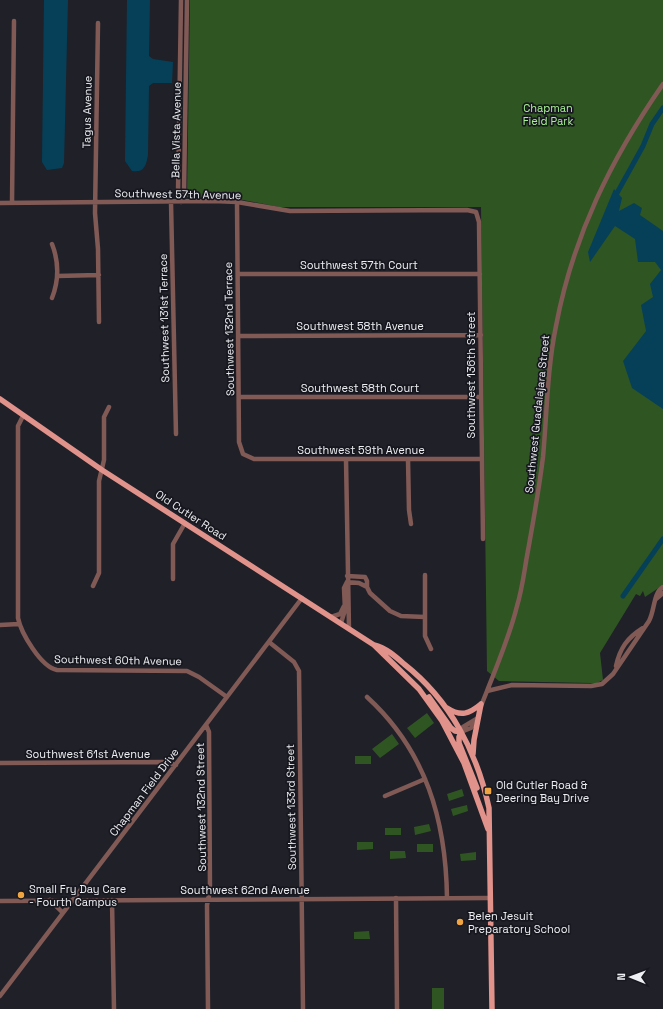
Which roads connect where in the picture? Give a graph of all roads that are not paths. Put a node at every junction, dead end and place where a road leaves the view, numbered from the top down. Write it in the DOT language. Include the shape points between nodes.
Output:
graph roads {
  1 [pos="181,0"];
  2 [pos="187,0"];
  3 [pos="14,21"];
  4 [pos="98,22"];
  5 [pos="663,84"];
  6 [pos="95,202"];
  7 [pos="171,202"];
  8 [pos="181,202"];
  9 [pos="237,202"];
  10 [pos="0,203"];
  11 [pos="12,203"];
  12 [pos="476,212"];
  13 [pos="52,244"];
  14 [pos="238,274"];
  15 [pos="480,274"];
  16 [pos="99,275"];
  17 [pos="57,276"];
  18 [pos="52,298"];
  19 [pos="99,322"];
  20 [pos="481,335"];
  21 [pos="239,336"];
  22 [pos="481,397"];
  23 [pos="239,398"];
  24 [pos="0,400"];
  25 [pos="109,407"];
  26 [pos="23,416"];
  27 [pos="176,434"];
  28 [pos="243,454"];
  29 [pos="346,459"];
  30 [pos="408,459"];
  31 [pos="481,459"];
  32 [pos="102,470"];
  33 [pos="185,523"];
  34 [pos="411,524"];
  35 [pos="483,539"];
  36 [pos="425,575"];
  37 [pos="347,576"];
  38 [pos="173,579"];
  39 [pos="347,582"];
  40 [pos="93,586"];
  41 [pos="367,587"];
  42 [pos="663,587"];
  43 [pos="663,593"];
  44 [pos="302,598"];
  45 [pos="656,599"];
  46 [pos="344,605"];
  47 [pos="331,617"];
  48 [pos="426,617"];
  49 [pos="341,623"];
  50 [pos="20,624"];
  51 [pos="0,625"];
  52 [pos="349,629"];
  53 [pos="269,642"];
  54 [pos="374,645"];
  55 [pos="430,649"];
  56 [pos="419,688"];
  57 [pos="487,691"];
  58 [pos="227,697"];
  59 [pos="367,697"];
  60 [pos="481,704"];
  61 [pos="446,707"];
  62 [pos="206,725"];
  63 [pos="461,732"];
  64 [pos="473,754"];
  65 [pos="0,763"];
  66 [pos="176,764"];
  67 [pos="425,779"];
  68 [pos="385,796"];
  69 [pos="480,803"];
  70 [pos="488,830"];
  71 [pos="396,898"];
  72 [pos="447,898"];
  73 [pos="490,898"];
  74 [pos="208,899"];
  75 [pos="302,899"];
  76 [pos="50,900"];
  77 [pos="73,900"];
  78 [pos="112,900"];
  79 [pos="0,901"];
  80 [pos="63,913"];
  81 [pos="0,996"];
  82 [pos="114,1009"];
  83 [pos="208,1009"];
  84 [pos="303,1009"];
  85 [pos="397,1009"];
  86 [pos="492,1009"];
  1 -- 8 [label="street, Bella Vista Avenue" via="178,193"];
  2 -- 8 [label="street, Bella Vista Avenue" via="184,193"];
  3 -- 11 [label="street"];
  4 -- 6 [label="street, Tagus Avenue"];
  5 -- 57 [label="street, Southwest Guadalajara Street" via="628,137 610,171 580,237 569,271 552,350 540,478 522,586"];
  6 -- 7 [label="street, Southwest 57th Avenue"];
  6 -- 11 [label="street, Southwest 57th Avenue"];
  6 -- 16 [label="street, Tagus Avenue"];
  7 -- 8 [label="street, Southwest 57th Avenue"];
  7 -- 27 [label="street, Southwest 131st Terrace"];
  8 -- 9 [label="street, Southwest 57th Avenue"];
  9 -- 12 [label="street, Southwest 57th Avenue" via="290,211"];
  9 -- 14 [label="street, Southwest 132nd Terrace"];
  10 -- 11 [label="street, Southwest 57th Avenue"];
  12 -- 15 [label="street, Southwest 136th Street" via="479,219"];
  13 -- 17 [label="street" via="57,258"];
  14 -- 15 [label="street, Southwest 57th Court"];
  14 -- 21 [label="street, Southwest 132nd Terrace"];
  15 -- 20 [label="street, Southwest 136th Street"];
  16 -- 17 [label="street"];
  16 -- 19 [label="street, Tagus Avenue"];
  17 -- 18 [label="street"];
  20 -- 21 [label="street, Southwest 58th Avenue"];
  20 -- 22 [label="street, Southwest 136th Street"];
  21 -- 23 [label="street, Southwest 132nd Terrace"];
  22 -- 23 [label="street, Southwest 58th Court"];
  22 -- 31 [label="street, Southwest 136th Street"];
  23 -- 28 [label="street, Southwest 132nd Terrace" via="240,445"];
  24 -- 26 [label="main road, Old Cutler Road"];
  25 -- 32 [label="street" via="104,417"];
  26 -- 32 [label="main road, Old Cutler Road"];
  26 -- 50 [label="street" via="18,426"];
  28 -- 29 [label="street, Southwest 59th Avenue" via="254,459"];
  29 -- 30 [label="street, Southwest 59th Avenue"];
  29 -- 37 [label="street"];
  30 -- 31 [label="street, Southwest 59th Avenue"];
  30 -- 34 [label="street" via="408,510"];
  31 -- 35 [label="street, Southwest 136th Street"];
  32 -- 33 [label="main road, Old Cutler Road"];
  32 -- 40 [label="street" via="99,481 99,573"];
  33 -- 38 [label="street" via="173,544"];
  33 -- 44 [label="main road, Old Cutler Road"];
  36 -- 48 [label="street"];
  37 -- 39 [label="street"];
  37 -- 41 [label="street" via="365,578"];
  39 -- 41 [label="street"];
  39 -- 46 [label="street" via="344,588"];
  39 -- 52 [label="street"];
  41 -- 48 [label="street" via="392,613"];
  42 -- 45 [label="street" via="657,592"];
  43 -- 45 [label="street"];
  44 -- 47 [label="main road, Old Cutler Road"];
  44 -- 53 [label="street, Chapman Field Drive"];
  45 -- 57 [label="street" via="652,616 606,682 595,686 512,685"];
  46 -- 47 [label="street" via="340,614"];
  46 -- 49 [label="street"];
  47 -- 49 [label="main road, Old Cutler Road"];
  48 -- 55 [label="street" via="425,636"];
  49 -- 52 [label="main road, Old Cutler Road"];
  50 -- 51 [label="street"];
  50 -- 58 [label="street, Southwest 60th Avenue" via="41,659 50,668 183,670 196,675"];
  52 -- 54 [label="main road, Old Cutler Road"];
  53 -- 58 [label="street, Chapman Field Drive"];
  53 -- 75 [label="street, Southwest 133rd Street" via="294,662 299,671"];
  54 -- 56 [label="main road, Old Cutler Road"];
  54 -- 61 [label="main road, Old Cutler Road" via="389,652 411,669"];
  56 -- 63 [label="main road" via="434,703 453,730"];
  56 -- 69 [label="main road, Old Cutler Road" via="451,737"];
  57 -- 60 [label="street, Southwest Guadalajara Street"];
  58 -- 62 [label="street, Chapman Field Drive"];
  59 -- 67 [label="street" via="398,733"];
  60 -- 61 [label="main road" via="472,712 464,714"];
  60 -- 63 [label="street, Southwest Guadalajara Street" via="478,718 463,727"];
  60 -- 64 [label="main road"];
  61 -- 63 [label="main road, Old Cutler Road"];
  62 -- 66 [label="street, Chapman Field Drive"];
  62 -- 74 [label="street, Southwest 132nd Street" via="209,732"];
  63 -- 64 [label="main road"];
  63 -- 69 [label="main road" via="459,741 474,775"];
  64 -- 70 [label="main road" via="489,808"];
  65 -- 66 [label="street, Southwest 61st Avenue"];
  66 -- 77 [label="street, Chapman Field Drive"];
  67 -- 68 [label="street"];
  67 -- 72 [label="street" via="443,835"];
  69 -- 70 [label="main road"];
  70 -- 73 [label="main road"];
  71 -- 72 [label="street, Southwest 62nd Avenue"];
  71 -- 75 [label="street, Southwest 62nd Avenue"];
  71 -- 85 [label="street"];
  72 -- 73 [label="street, Southwest 62nd Avenue"];
  73 -- 86 [label="main road"];
  74 -- 75 [label="street, Southwest 62nd Avenue"];
  74 -- 78 [label="street, Southwest 62nd Avenue"];
  74 -- 83 [label="street, Southwest 132nd Street"];
  75 -- 84 [label="street, Southwest 133rd Street"];
  76 -- 77 [label="street, Southwest 62nd Avenue"];
  76 -- 79 [label="street, Southwest 62nd Avenue"];
  76 -- 80 [label="street"];
  77 -- 78 [label="street, Southwest 62nd Avenue"];
  77 -- 80 [label="street, Chapman Field Drive"];
  78 -- 82 [label="street"];
  80 -- 81 [label="street, Chapman Field Drive"];
}
